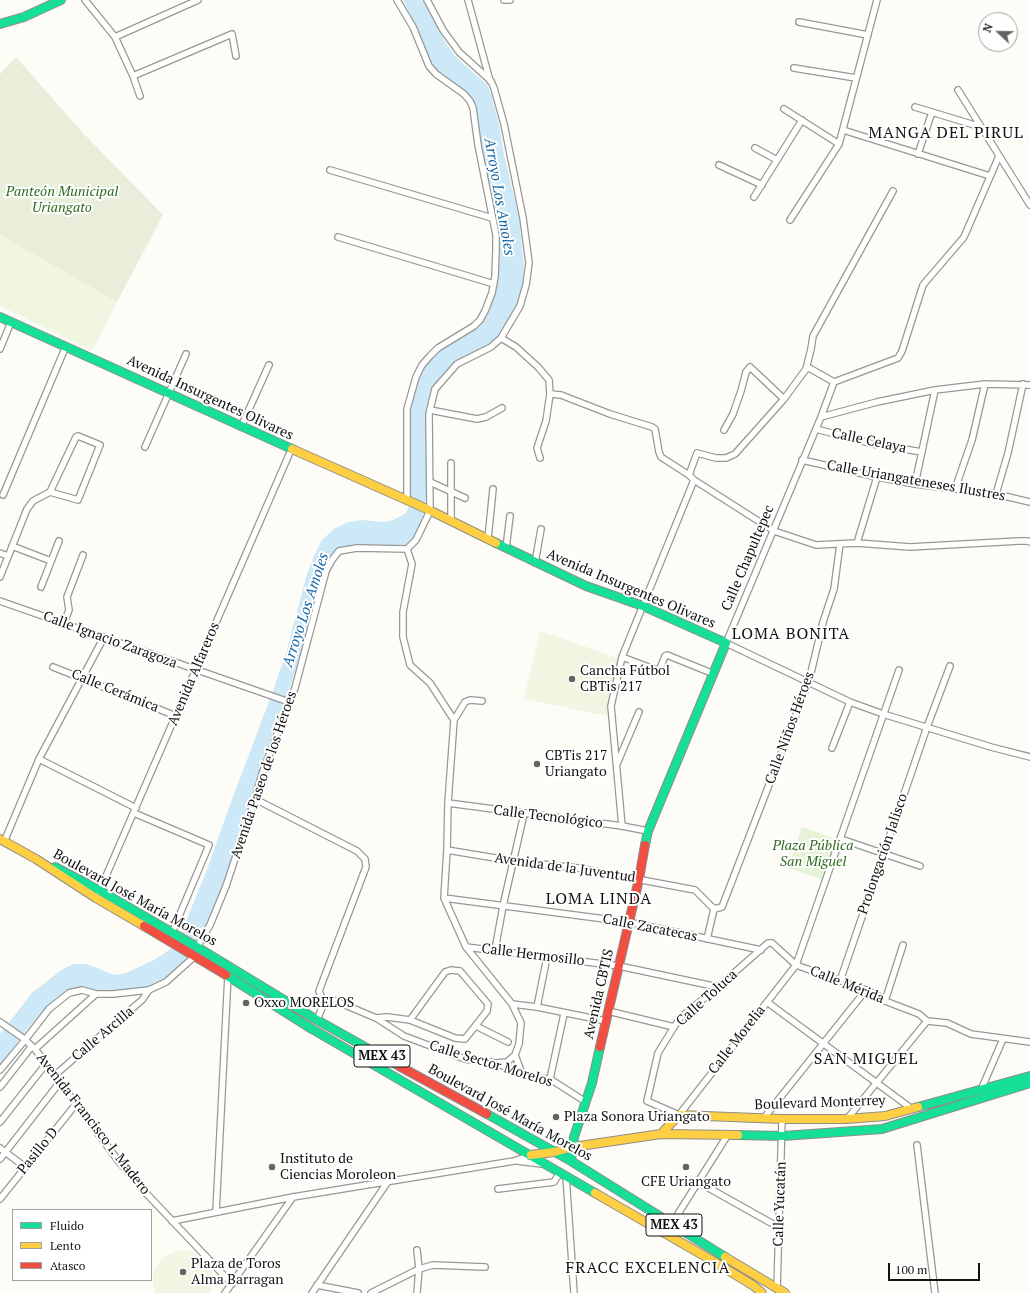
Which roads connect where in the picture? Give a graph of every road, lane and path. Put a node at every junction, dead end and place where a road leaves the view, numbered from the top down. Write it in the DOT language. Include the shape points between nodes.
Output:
graph roads {
  1 [pos="61,0"];
  2 [pos="85,0"];
  3 [pos="198,0"];
  4 [pos="397,0"];
  5 [pos="427,0"];
  6 [pos="468,0"];
  7 [pos="504,0"];
  8 [pos="510,0"];
  9 [pos="877,0"];
  10 [pos="799,22"];
  11 [pos="0,24"];
  12 [pos="868,35"];
  13 [pos="115,37"];
  14 [pos="236,56"];
  15 [pos="794,68"];
  16 [pos="133,76"];
  17 [pos="856,78"];
  18 [pos="491,81"];
  19 [pos="958,90"];
  20 [pos="140,96"];
  21 [pos="915,107"];
  22 [pos="784,109"];
  23 [pos="932,112"];
  24 [pos="802,120"];
  25 [pos="981,128"];
  26 [pos="843,130"];
  27 [pos="838,144"];
  28 [pos="755,148"];
  29 [pos="918,154"];
  30 [pos="999,156"];
  31 [pos="777,160"];
  32 [pos="719,165"];
  33 [pos="330,170"];
  34 [pos="990,176"];
  35 [pos="762,185"];
  36 [pos="893,191"];
  37 [pos="754,198"];
  38 [pos="1030,205"];
  39 [pos="492,218"];
  40 [pos="790,220"];
  41 [pos="338,237"];
  42 [pos="494,284"];
  43 [pos="0,316"];
  44 [pos="11,322"];
  45 [pos="501,338"];
  46 [pos="66,346"];
  47 [pos="0,349"];
  48 [pos="186,354"];
  49 [pos="269,365"];
  50 [pos="806,369"];
  51 [pos="834,382"];
  52 [pos="985,384"];
  53 [pos="1023,384"];
  54 [pos="1030,385"];
  55 [pos="935,390"];
  56 [pos="168,394"];
  57 [pos="550,394"];
  58 [pos="784,399"];
  59 [pos="502,408"];
  60 [pos="430,410"];
  61 [pos="821,417"];
  62 [pos="240,427"];
  63 [pos="816,428"];
  64 [pos="724,430"];
  65 [pos="145,447"];
  66 [pos="291,450"];
  67 [pos="922,452"];
  68 [pos="540,458"];
  69 [pos="802,460"];
  70 [pos="451,463"];
  71 [pos="689,475"];
  72 [pos="877,477"];
  73 [pos="694,480"];
  74 [pos="430,482"];
  75 [pos="915,484"];
  76 [pos="493,489"];
  77 [pos="955,489"];
  78 [pos="50,492"];
  79 [pos="450,492"];
  80 [pos="996,494"];
  81 [pos="3,495"];
  82 [pos="465,498"];
  83 [pos="409,501"];
  84 [pos="1030,502"];
  85 [pos="429,510"];
  86 [pos="510,516"];
  87 [pos="451,521"];
  88 [pos="542,529"];
  89 [pos="774,530"];
  90 [pos="488,539"];
  91 [pos="59,541"];
  92 [pos="1029,541"];
  93 [pos="857,543"];
  94 [pos="840,544"];
  95 [pos="12,546"];
  96 [pos="506,548"];
  97 [pos="407,549"];
  98 [pos="0,553"];
  99 [pos="83,555"];
  100 [pos="8,556"];
  101 [pos="51,561"];
  102 [pos="535,563"];
  103 [pos="0,577"];
  104 [pos="41,587"];
  105 [pos="0,601"];
  106 [pos="643,606"];
  107 [pos="64,623"];
  108 [pos="104,637"];
  109 [pos="726,643"];
  110 [pos="622,657"];
  111 [pos="950,666"];
  112 [pos="53,667"];
  113 [pos="195,670"];
  114 [pos="899,670"];
  115 [pos="714,674"];
  116 [pos="82,678"];
  117 [pos="809,681"];
  118 [pos="482,701"];
  119 [pos="288,702"];
  120 [pos="850,702"];
  121 [pos="639,712"];
  122 [pos="883,714"];
  123 [pos="176,716"];
  124 [pos="454,720"];
  125 [pos="927,727"];
  126 [pos="832,748"];
  127 [pos="1030,757"];
  128 [pos="39,759"];
  129 [pos="616,766"];
  130 [pos="255,798"];
  131 [pos="448,803"];
  132 [pos="135,810"];
  133 [pos="524,814"];
  134 [pos="622,826"];
  135 [pos="648,831"];
  136 [pos="841,839"];
  137 [pos="2,840"];
  138 [pos="448,850"];
  139 [pos="883,853"];
  140 [pos="513,861"];
  141 [pos="920,866"];
  142 [pos="639,879"];
  143 [pos="98,894"];
  144 [pos="444,898"];
  145 [pos="503,906"];
  146 [pos="714,909"];
  147 [pos="628,922"];
  148 [pos="174,937"];
  149 [pos="707,939"];
  150 [pos="772,943"];
  151 [pos="903,945"];
  152 [pos="196,946"];
  153 [pos="466,946"];
  154 [pos="495,950"];
  155 [pos="761,950"];
  156 [pos="193,955"];
  157 [pos="547,957"];
  158 [pos="796,965"];
  159 [pos="619,966"];
  160 [pos="231,967"];
  161 [pos="227,976"];
  162 [pos="840,981"];
  163 [pos="718,987"];
  164 [pos="149,990"];
  165 [pos="866,990"];
  166 [pos="96,994"];
  167 [pos="885,1001"];
  168 [pos="768,1002"];
  169 [pos="324,1003"];
  170 [pos="512,1004"];
  171 [pos="537,1007"];
  172 [pos="608,1012"];
  173 [pos="564,1014"];
  174 [pos="376,1018"];
  175 [pos="317,1020"];
  176 [pos="410,1020"];
  177 [pos="606,1021"];
  178 [pos="926,1021"];
  179 [pos="2,1023"];
  180 [pos="476,1026"];
  181 [pos="674,1027"];
  182 [pos="24,1039"];
  183 [pos="1003,1039"];
  184 [pos="508,1042"];
  185 [pos="1030,1042"];
  186 [pos="824,1043"];
  187 [pos="34,1048"];
  188 [pos="515,1055"];
  189 [pos="496,1063"];
  190 [pos="46,1064"];
  191 [pos="0,1070"];
  192 [pos="522,1074"];
  193 [pos="54,1075"];
  194 [pos="1030,1076"];
  195 [pos="550,1079"];
  196 [pos="60,1082"];
  197 [pos="877,1082"];
  198 [pos="1030,1083"];
  199 [pos="0,1087"];
  200 [pos="981,1090"];
  201 [pos="586,1102"];
  202 [pos="76,1104"];
  203 [pos="912,1109"];
  204 [pos="679,1115"];
  205 [pos="764,1119"];
  206 [pos="782,1119"];
  207 [pos="846,1119"];
  208 [pos="0,1122"];
  209 [pos="671,1123"];
  210 [pos="661,1134"];
  211 [pos="676,1134"];
  212 [pos="727,1136"];
  213 [pos="783,1136"];
  214 [pos="917,1145"];
  215 [pos="573,1147"];
  216 [pos="0,1148"];
  217 [pos="6,1152"];
  218 [pos="554,1152"];
  219 [pos="531,1155"];
  220 [pos="0,1159"];
  221 [pos="514,1161"];
  222 [pos="571,1161"];
  223 [pos="546,1164"];
  224 [pos="25,1167"];
  225 [pos="563,1174"];
  226 [pos="389,1180"];
  227 [pos="698,1182"];
  228 [pos="498,1189"];
  229 [pos="293,1197"];
  230 [pos="0,1199"];
  231 [pos="216,1212"];
  232 [pos="172,1221"];
  233 [pos="672,1224"];
  234 [pos="780,1228"];
  235 [pos="666,1233"];
  236 [pos="417,1250"];
  237 [pos="485,1267"];
  238 [pos="418,1269"];
  239 [pos="232,1284"];
  240 [pos="317,1285"];
  241 [pos="777,1289"];
  242 [pos="756,1290"];
  243 [pos="225,1293"];
  244 [pos="312,1293"];
  245 [pos="358,1293"];
  246 [pos="371,1293"];
  247 [pos="417,1293"];
  248 [pos="574,1293"];
  249 [pos="762,1293"];
  250 [pos="785,1293"];
  251 [pos="936,1293"];
  1 -- 11 [label="street" via="24,17"];
  2 -- 13 [label="street"];
  3 -- 13 [label="street"];
  4 -- 39 [label="street" via="413,27 429,66 470,101"];
  5 -- 18 [label="street" via="443,30 459,52"];
  6 -- 18 [label="street"];
  7 -- 8 [label="street"];
  9 -- 12 [label="street"];
  10 -- 12 [label="street"];
  12 -- 17 [label="street"];
  13 -- 16 [label="street"];
  14 -- 16 [label="street" via="232,34"];
  15 -- 17 [label="street"];
  16 -- 20 [label="street"];
  17 -- 26 [label="street"];
  18 -- 45 [label="street" via="514,172 529,263 520,306"];
  19 -- 25 [label="street"];
  21 -- 23 [label="street"];
  22 -- 24 [label="street"];
  23 -- 25 [label="street"];
  23 -- 29 [label="street"];
  24 -- 27 [label="street"];
  24 -- 31 [label="street"];
  25 -- 30 [label="street"];
  26 -- 27 [label="street"];
  26 -- 29 [label="street"];
  27 -- 40 [label="street"];
  28 -- 31 [label="street"];
  29 -- 34 [label="street"];
  30 -- 34 [label="street"];
  30 -- 38 [label="street"];
  31 -- 35 [label="street"];
  32 -- 35 [label="street"];
  33 -- 39 [label="street"];
  34 -- 51 [label="street" via="964,237 923,285 898,358"];
  35 -- 37 [label="street"];
  36 -- 50 [label="street" via="813,336"];
  39 -- 42 [label="street" via="496,235"];
  41 -- 42 [label="street"];
  42 -- 83 [label="street" via="480,320 438,348 422,365 416,377 407,409"];
  43 -- 44 [label="street, Avenida Insurgentes Olivares"];
  44 -- 46 [label="street, Avenida Insurgentes Olivares"];
  44 -- 47 [label="street"];
  45 -- 57 [label="street" via="516,347 538,367 549,380"];
  45 -- 60 [label="street" via="491,347 457,364 435,389"];
  46 -- 56 [label="street, Avenida Insurgentes Olivares"];
  46 -- 81 [label="street"];
  48 -- 56 [label="street"];
  49 -- 62 [label="street"];
  50 -- 51 [label="street" via="809,368"];
  50 -- 58 [label="street"];
  51 -- 61 [label="street, Calle Chapultepec"];
  52 -- 53 [label="street"];
  52 -- 55 [label="street"];
  52 -- 77 [label="street" via="972,440"];
  53 -- 54 [label="street"];
  53 -- 80 [label="street"];
  55 -- 61 [label="street"];
  55 -- 67 [label="street"];
  56 -- 62 [label="street, Avenida Insurgentes Olivares"];
  56 -- 65 [label="street"];
  57 -- 68 [label="street" via="546,421 537,448"];
  57 -- 71 [label="street" via="561,395 652,427 655,429 661,457"];
  58 -- 64 [label="street" via="750,367 746,372 733,414"];
  58 -- 71 [label="street" via="735,454 726,458 716,458 697,454"];
  59 -- 60 [label="street" via="477,419"];
  60 -- 74 [label="street"];
  61 -- 63 [label="street, Calle Chapultepec"];
  62 -- 66 [label="street, Avenida Insurgentes Olivares"];
  63 -- 67 [label="street, Calle Celaya" via="873,444"];
  63 -- 69 [label="street, Calle Chapultepec"];
  66 -- 83 [label="street, Avenida Insurgentes Olivares"];
  66 -- 113 [label="street, Avenida Alfareros"];
  67 -- 75 [label="street"];
  69 -- 72 [label="street, Calle Uriangateneses Ilustres"];
  69 -- 89 [label="street, Calle Chapultepec"];
  70 -- 79 [label="street"];
  71 -- 73 [label="street"];
  72 -- 75 [label="street, Calle Uriangateneses Ilustres"];
  72 -- 93 [label="street"];
  73 -- 89 [label="street"];
  73 -- 106 [label="street"];
  74 -- 79 [label="street"];
  74 -- 85 [label="street"];
  75 -- 77 [label="street, Calle Uriangateneses Ilustres"];
  76 -- 90 [label="street"];
  77 -- 80 [label="street, Calle Uriangateneses Ilustres"];
  78 -- 78 [label="street" via="78,500 100,445 76,437"];
  78 -- 95 [label="street" via="33,501 27,509"];
  79 -- 82 [label="street"];
  79 -- 87 [label="street"];
  80 -- 84 [label="street, Calle Uriangateneses Ilustres"];
  83 -- 85 [label="street, Avenida Insurgentes Olivares"];
  85 -- 87 [label="street, Avenida Insurgentes Olivares"];
  85 -- 97 [label="street" via="416,540"];
  86 -- 96 [label="street"];
  87 -- 90 [label="street, Avenida Insurgentes Olivares"];
  88 -- 102 [label="street"];
  89 -- 94 [label="street" via="816,545"];
  89 -- 109 [label="street, Calle Chapultepec"];
  90 -- 96 [label="street, Avenida Insurgentes Olivares"];
  91 -- 101 [label="street"];
  92 -- 93 [label="street" via="910,547"];
  93 -- 94 [label="street"];
  94 -- 117 [label="street, Calle Niños Héroes" via="834,589 822,622"];
  95 -- 100 [label="street"];
  95 -- 101 [label="street"];
  96 -- 102 [label="street, Avenida Insurgentes Olivares"];
  97 -- 119 [label="street, Avenida Paseo de los Héroes" via="357,548 339,551 326,571 295,688"];
  97 -- 124 [label="street" via="412,564 403,612 403,637 410,665 430,683"];
  98 -- 100 [label="street"];
  99 -- 107 [label="street" via="67,597 69,610"];
  100 -- 103 [label="street"];
  101 -- 104 [label="street"];
  102 -- 106 [label="street, Avenida Insurgentes Olivares" via="586,586"];
  105 -- 107 [label="street, Calle Ignacio Zaragoza"];
  106 -- 109 [label="street, Avenida Insurgentes Olivares"];
  106 -- 110 [label="street"];
  107 -- 108 [label="street, Calle Ignacio Zaragoza"];
  108 -- 113 [label="street, Calle Ignacio Zaragoza"];
  108 -- 116 [label="street"];
  109 -- 115 [label="street, Calle Chapultepec"];
  109 -- 117 [label="street, Avenida Insurgentes Olivares"];
  110 -- 115 [label="street" via="659,671 667,655"];
  110 -- 129 [label="street" via="611,706"];
  111 -- 125 [label="street, Prolongación Jalisco"];
  112 -- 116 [label="street, Calle Cerámica"];
  113 -- 119 [label="street, Calle Ignacio Zaragoza"];
  113 -- 123 [label="street, Avenida Alfareros"];
  114 -- 122 [label="street, Calle Morelia"];
  115 -- 135 [label="street, Calle Chapultepec"];
  116 -- 123 [label="street, Calle Cerámica"];
  116 -- 128 [label="street"];
  117 -- 120 [label="street, Avenida Insurgentes Olivares"];
  117 -- 146 [label="street, Calle Niños Héroes" via="722,907"];
  118 -- 124 [label="street" via="465,702"];
  119 -- 130 [label="street, Avenida Paseo de los Héroes"];
  120 -- 122 [label="street, Avenida Insurgentes Olivares"];
  120 -- 126 [label="street"];
  121 -- 129 [label="street"];
  122 -- 125 [label="street, Avenida Insurgentes Olivares"];
  122 -- 136 [label="street, Calle Morelia"];
  123 -- 132 [label="street, Avenida Alfareros"];
  124 -- 131 [label="street"];
  125 -- 127 [label="street, Avenida Insurgentes Olivares"];
  125 -- 139 [label="street, Prolongación Jalisco"];
  128 -- 132 [label="street"];
  128 -- 137 [label="street"];
  129 -- 134 [label="street"];
  130 -- 152 [label="street, Avenida Paseo de los Héroes" via="226,886 210,925"];
  130 -- 169 [label="street" via="357,851 365,859 366,867 319,991"];
  131 -- 133 [label="street, Calle Tecnológico"];
  131 -- 138 [label="street"];
  132 -- 143 [label="street, Avenida Alfareros"];
  132 -- 148 [label="street, Avenida Paseo de los Héroes" via="209,845"];
  133 -- 134 [label="street, Calle Tecnológico"];
  133 -- 140 [label="street"];
  134 -- 135 [label="street, Calle Tecnológico"];
  135 -- 142 [label="street, Avenida CBTIS"];
  136 -- 139 [label="street"];
  136 -- 158 [label="street, Calle Morelia"];
  137 -- 143 [label="street, Boulevard José María Morelos / MEX 43" via="47,863"];
  138 -- 140 [label="street, Avenida de la Juventud"];
  138 -- 144 [label="street"];
  139 -- 141 [label="street"];
  139 -- 162 [label="street, Prolongación Jalisco"];
  140 -- 142 [label="street, Avenida de la Juventud" via="578,868"];
  140 -- 145 [label="street"];
  142 -- 146 [label="street, Avenida de la Juventud" via="695,890"];
  142 -- 147 [label="street, Avenida CBTIS"];
  143 -- 148 [label="street, Boulevard José María Morelos / MEX 43"];
  144 -- 145 [label="street, Calle Zacatecas"];
  144 -- 153 [label="street"];
  145 -- 147 [label="street, Calle Zacatecas"];
  145 -- 154 [label="street"];
  146 -- 149 [label="street"];
  147 -- 149 [label="street, Calle Zacatecas"];
  147 -- 159 [label="street, Avenida CBTIS"];
  148 -- 152 [label="street, Boulevard José María Morelos / MEX 43"];
  148 -- 156 [label="street, Boulevard José María Morelos / MEX 43"];
  149 -- 155 [label="street, Calle Zacatecas"];
  150 -- 155 [label="street, Calle Toluca" via="768,943"];
  150 -- 158 [label="street, Calle Mérida"];
  151 -- 167 [label="street"];
  152 -- 160 [label="street, Boulevard José María Morelos / MEX 43"];
  153 -- 154 [label="street, Calle Hermosillo"];
  153 -- 170 [label="street"];
  154 -- 157 [label="street, Calle Hermosillo"];
  155 -- 163 [label="street, Calle Toluca"];
  156 -- 161 [label="street, Boulevard José María Morelos / MEX 43"];
  156 -- 164 [label="street" via="166,982"];
  157 -- 159 [label="street, Calle Hermosillo"];
  157 -- 171 [label="street"];
  158 -- 162 [label="street, Calle Mérida"];
  158 -- 168 [label="street, Calle Morelia"];
  159 -- 163 [label="street, Calle Hermosillo"];
  159 -- 172 [label="street, Avenida CBTIS"];
  160 -- 161 [label="street"];
  160 -- 175 [label="street, Boulevard José María Morelos / MEX 43"];
  161 -- 219 [label="street, Boulevard José María Morelos / MEX 43" via="312,1029"];
  161 -- 231 [label="street"];
  162 -- 165 [label="street, Calle Mérida"];
  163 -- 181 [label="street, Calle Toluca" via="681,1017"];
  164 -- 166 [label="street" via="128,994"];
  164 -- 193 [label="street, Calle Arcilla" via="142,1000"];
  165 -- 167 [label="street, Calle Mérida"];
  165 -- 186 [label="street"];
  166 -- 182 [label="street" via="82,990 69,993 49,1009"];
  166 -- 187 [label="street"];
  167 -- 178 [label="street, Calle Mérida" via="919,1014"];
  168 -- 186 [label="street"];
  168 -- 204 [label="street, Calle Morelia"];
  169 -- 174 [label="street, Calle Sector Morelos" via="331,1000"];
  169 -- 175 [label="street"];
  170 -- 171 [label="street"];
  170 -- 188 [label="street" via="521,1022"];
  171 -- 173 [label="street"];
  172 -- 177 [label="street, Avenida CBTIS"];
  172 -- 181 [label="street"];
  173 -- 177 [label="street"];
  173 -- 195 [label="street"];
  174 -- 176 [label="street"];
  174 -- 189 [label="street, Calle Sector Morelos" via="404,1036 465,1059"];
  175 -- 218 [label="street, Boulevard José María Morelos / MEX 43"];
  176 -- 180 [label="street" via="455,1038 465,1039"];
  176 -- 180 [label="street" via="445,972 451,970 460,971 488,1004 487,1011"];
  177 -- 201 [label="street, Avenida CBTIS"];
  178 -- 183 [label="street" via="947,1023 972,1034"];
  178 -- 197 [label="street"];
  179 -- 182 [label="street, Avenida Francisco I. Madero"];
  180 -- 184 [label="street"];
  181 -- 204 [label="street, Calle Toluca" via="658,1053 647,1101"];
  182 -- 187 [label="street, Avenida Francisco I. Madero"];
  182 -- 191 [label="street"];
  183 -- 185 [label="street"];
  183 -- 200 [label="street"];
  186 -- 197 [label="street"];
  186 -- 205 [label="street"];
  187 -- 190 [label="street, Avenida Francisco I. Madero"];
  187 -- 199 [label="street"];
  188 -- 189 [label="street" via="507,1062"];
  188 -- 192 [label="street"];
  189 -- 192 [label="street, Calle Sector Morelos"];
  190 -- 193 [label="street, Avenida Francisco I. Madero"];
  190 -- 208 [label="street"];
  192 -- 195 [label="street, Calle Sector Morelos" via="533,1078"];
  193 -- 196 [label="street, Avenida Francisco I. Madero"];
  194 -- 200 [label="street, Boulevard Monterrey"];
  195 -- 201 [label="street, Calle Sector Morelos"];
  196 -- 202 [label="street, Avenida Francisco I. Madero"];
  196 -- 217 [label="street"];
  197 -- 203 [label="street"];
  197 -- 207 [label="street"];
  198 -- 213 [label="street, Boulevard Monterrey" via="882,1129"];
  200 -- 203 [label="street, Boulevard Monterrey"];
  201 -- 215 [label="street, Avenida CBTIS"];
  202 -- 224 [label="street, Pasillo D"];
  202 -- 232 [label="street, Avenida Francisco I. Madero" via="120,1163"];
  203 -- 207 [label="street, Boulevard Monterrey" via="885,1116"];
  204 -- 205 [label="street, Boulevard Monterrey"];
  204 -- 209 [label="street"];
  205 -- 206 [label="street, Boulevard Monterrey"];
  206 -- 207 [label="street, Boulevard Monterrey"];
  206 -- 213 [label="street, Calle Yucatán"];
  209 -- 210 [label="street"];
  209 -- 211 [label="street" via="670,1127"];
  210 -- 211 [label="street, Boulevard Monterrey"];
  210 -- 215 [label="street, Boulevard Monterrey"];
  211 -- 212 [label="street, Boulevard Monterrey"];
  212 -- 213 [label="street, Boulevard Monterrey"];
  212 -- 227 [label="street"];
  213 -- 234 [label="street, Calle Yucatán"];
  214 -- 251 [label="street"];
  215 -- 218 [label="street, Boulevard Monterrey"];
  215 -- 222 [label="street, Avenida CBTIS"];
  216 -- 217 [label="street"];
  217 -- 220 [label="street"];
  217 -- 224 [label="street"];
  218 -- 219 [label="street, Boulevard Monterrey"];
  218 -- 222 [label="street, Boulevard José María Morelos / MEX 43"];
  218 -- 223 [label="street"];
  219 -- 221 [label="street"];
  219 -- 223 [label="street, Boulevard José María Morelos / MEX 43"];
  221 -- 223 [label="street"];
  221 -- 226 [label="street"];
  222 -- 225 [label="street, Avenida CBTIS" via="571,1173"];
  222 -- 233 [label="street, Boulevard José María Morelos / MEX 43"];
  223 -- 225 [label="street, Boulevard José María Morelos / MEX 43"];
  224 -- 230 [label="street, Pasillo D"];
  225 -- 228 [label="street" via="554,1182"];
  225 -- 235 [label="street, Boulevard José María Morelos / MEX 43"];
  225 -- 248 [label="street"];
  226 -- 229 [label="street"];
  226 -- 240 [label="street"];
  227 -- 233 [label="street"];
  227 -- 234 [label="street"];
  229 -- 231 [label="street"];
  229 -- 239 [label="street"];
  231 -- 232 [label="street"];
  232 -- 239 [label="street, Avenida Francisco I. Madero"];
  233 -- 235 [label="street"];
  233 -- 241 [label="street, Boulevard José María Morelos / MEX 43"];
  234 -- 241 [label="street, Calle Yucatán"];
  235 -- 242 [label="street, Boulevard José María Morelos / MEX 43"];
  236 -- 238 [label="street"];
  237 -- 238 [label="street" via="433,1265"];
  238 -- 246 [label="street"];
  238 -- 247 [label="street"];
  239 -- 243 [label="street"];
  240 -- 244 [label="street"];
  240 -- 245 [label="street"];
  241 -- 250 [label="street, Boulevard José María Morelos / MEX 43"];
  242 -- 249 [label="street, Boulevard José María Morelos / MEX 43"];
}
